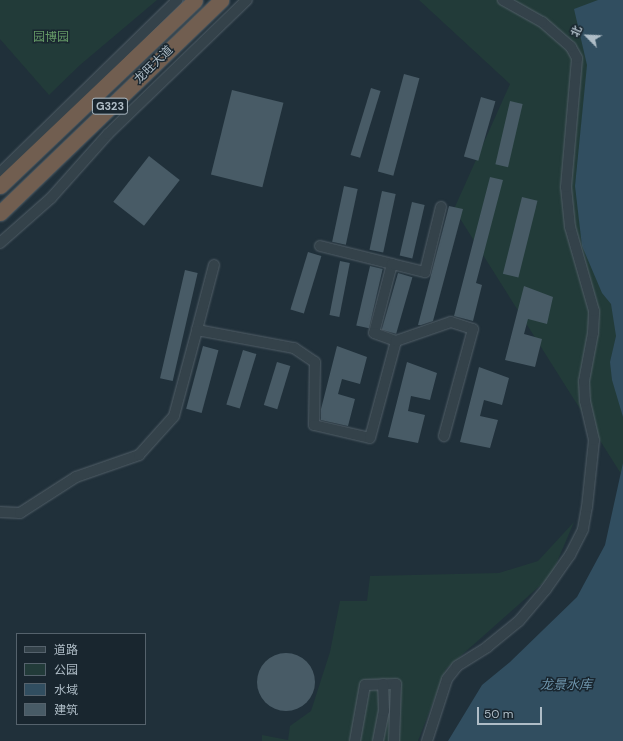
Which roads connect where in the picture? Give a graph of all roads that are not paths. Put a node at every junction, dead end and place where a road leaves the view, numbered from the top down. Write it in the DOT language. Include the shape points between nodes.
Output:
graph roads {
  1 [pos="195,0"];
  2 [pos="221,0"];
  3 [pos="247,0"];
  4 [pos="503,0"];
  5 [pos="173,4"];
  6 [pos="161,32"];
  7 [pos="0,173"];
  8 [pos="0,186"];
  9 [pos="441,207"];
  10 [pos="0,213"];
  11 [pos="0,243"];
  12 [pos="320,246"];
  13 [pos="392,264"];
  14 [pos="214,265"];
  15 [pos="197,330"];
  16 [pos="396,341"];
  17 [pos="444,436"];
  18 [pos="0,512"];
  19 [pos="383,684"];
  20 [pos="384,711"];
  21 [pos="397,711"];
  22 [pos="355,741"];
  23 [pos="378,741"];
  24 [pos="394,741"];
  25 [pos="427,741"];
  1 -- 6 [label="highway, 龙旺大道 / G323"];
  2 -- 10 [label="highway, 龙旺大道 / G323"];
  3 -- 11 [label="street" via="108,134 51,198"];
  4 -- 25 [label="street" via="542,22 571,47 578,58 566,187 570,227 594,311 594,332 584,381 585,402 594,440 583,529 574,548 546,589 519,621 487,647 457,666 447,679"];
  5 -- 6 [label="highway"];
  5 -- 7 [label="street"];
  6 -- 8 [label="highway, 龙旺大道 / G323"];
  9 -- 13 [label="street" via="425,272"];
  12 -- 13 [label="street"];
  13 -- 16 [label="street" via="374,333"];
  14 -- 15 [label="street"];
  15 -- 16 [label="street" via="294,348 315,362 314,425 370,438"];
  15 -- 18 [label="street" via="174,416 139,455 76,477 20,513"];
  16 -- 17 [label="street" via="451,322 473,329"];
  19 -- 20 [label="street"];
  19 -- 21 [label="street" via="396,684"];
  19 -- 22 [label="street" via="365,685"];
  20 -- 21 [label="street"];
  20 -- 23 [label="street"];
  21 -- 24 [label="street"];
}
